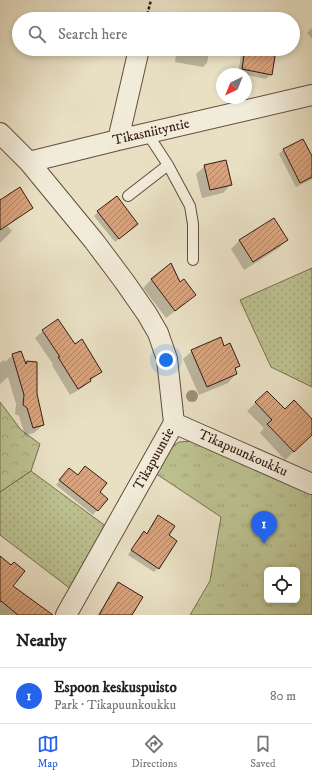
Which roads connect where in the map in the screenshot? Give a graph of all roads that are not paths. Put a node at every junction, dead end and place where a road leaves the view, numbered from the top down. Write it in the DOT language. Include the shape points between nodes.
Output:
graph roads {
  1 [pos="137,56"];
  2 [pos="312,95"];
  3 [pos="147,133"];
  4 [pos="0,134"];
  5 [pos="118,140"];
  6 [pos="29,162"];
  7 [pos="168,166"];
  8 [pos="128,196"];
  9 [pos="193,260"];
  10 [pos="174,423"];
  11 [pos="312,484"];
  12 [pos="66,615"];
  1 -- 5 [label="street"];
  2 -- 3 [label="street, Tikasniityntie"];
  3 -- 5 [label="street, Tikasniityntie"];
  3 -- 7 [label="lane"];
  4 -- 6 [label="street"];
  5 -- 6 [label="street, Tikasniityntie"];
  6 -- 10 [label="street, Tikapuuntie" via="94,241 158,333 167,359"];
  7 -- 8 [label="lane"];
  7 -- 9 [label="lane" via="190,206"];
  10 -- 11 [label="street, Tikapuunkoukku"];
  10 -- 12 [label="street, Tikapuuntie"];
}
